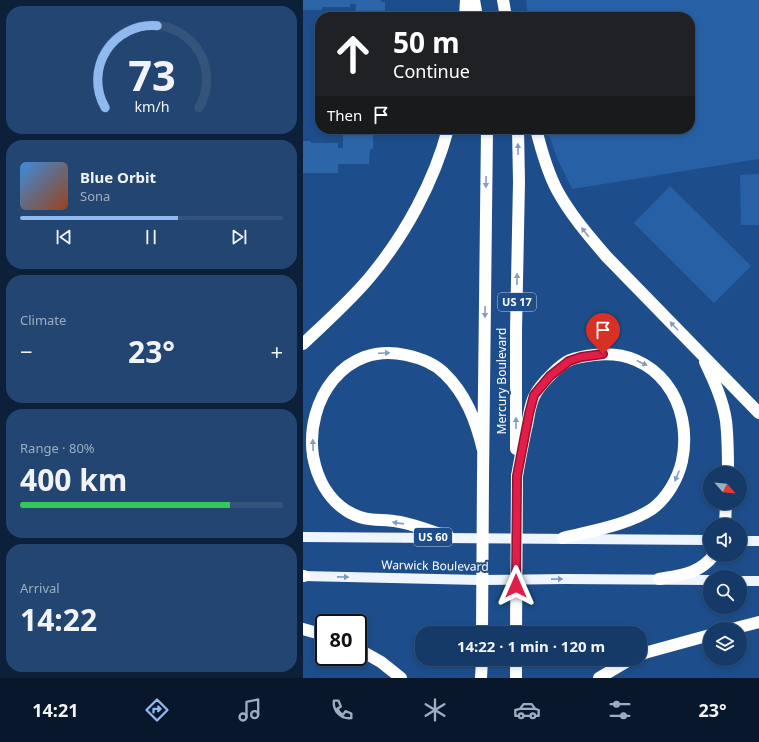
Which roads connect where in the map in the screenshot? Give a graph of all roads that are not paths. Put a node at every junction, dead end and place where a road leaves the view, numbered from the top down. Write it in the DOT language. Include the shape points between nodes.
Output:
graph roads {
  1 [pos="466,0"];
  2 [pos="474,0"];
  3 [pos="503,0"];
  4 [pos="465,12"];
  5 [pos="476,12"];
  6 [pos="505,12"];
  7 [pos="446,134"];
  8 [pos="487,134"];
  9 [pos="517,134"];
  10 [pos="538,134"];
  11 [pos="303,344"];
  12 [pos="702,354"];
  13 [pos="759,413"];
  14 [pos="483,450"];
  15 [pos="728,466"];
  16 [pos="517,476"];
  17 [pos="303,537"];
  18 [pos="449,537"];
  19 [pos="563,538"];
  20 [pos="703,540"];
  21 [pos="747,541"];
  22 [pos="759,541"];
  23 [pos="707,562"];
  24 [pos="303,576"];
  25 [pos="659,579"];
  26 [pos="703,580"];
  27 [pos="747,581"];
  28 [pos="759,581"];
  29 [pos="759,622"];
  30 [pos="747,625"];
  31 [pos="482,626"];
  32 [pos="516,626"];
  33 [pos="303,628"];
  34 [pos="315,631"];
  35 [pos="703,637"];
  36 [pos="647,652"];
  37 [pos="367,654"];
  38 [pos="482,666"];
  39 [pos="516,666"];
  40 [pos="619,666"];
  41 [pos="401,678"];
  42 [pos="481,678"];
  43 [pos="516,678"];
  44 [pos="599,678"];
  1 -- 4 [label="highway"];
  2 -- 5 [label="highway"];
  3 -- 6 [label="highway"];
  7 -- 11 [label="highway" via="430,181 387,255 347,302"];
  8 -- 14 [label="highway, Mercury Boulevard / US 17, one-way"];
  16 -- 9 [label="highway, Mercury Boulevard / US 17, one-way"];
  12 -- 10 [label="highway, one-way" via="606,256 577,220 557,189"];
  12 -- 13 [label="highway"];
  12 -- 15 [label="highway" via="726,419"];
  18 -- 14 [label="highway, one-way" via="399,522 367,519 338,504 320,480 315,464 312,445 313,422 317,408 333,379 360,358 389,352 413,357 444,372 460,392 477,426"];
  14 -- 31 [label="highway, Mercury Boulevard / US 17, bridge"];
  16 -- 19 [label="highway, one-way" via="534,395 550,376 569,361 603,354 622,356 647,366 667,384 681,412 685,440 676,479 669,491 652,509 631,520"];
  16 -- 32 [label="highway, Mercury Boulevard / US 17, bridge"];
  17 -- 18 [label="main road, US 60"];
  18 -- 19 [label="main road, US 60"];
  19 -- 20 [label="main road, US 60"];
  21 -- 22 [label="main road"];
  23 -- 25 [label="highway" via="693,572"];
  24 -- 25 [label="main road, Warwick Boulevard, one-way" via="480,580"];
  25 -- 26 [label="main road, Warwick Boulevard"];
  27 -- 28 [label="main road"];
  29 -- 30 [label="highway"];
  33 -- 34 [label="highway"];
  35 -- 36 [label="highway"];
  37 -- 41 [label="highway"];
  38 -- 42 [label="highway"];
  39 -- 43 [label="highway"];
  40 -- 44 [label="highway"];
}
